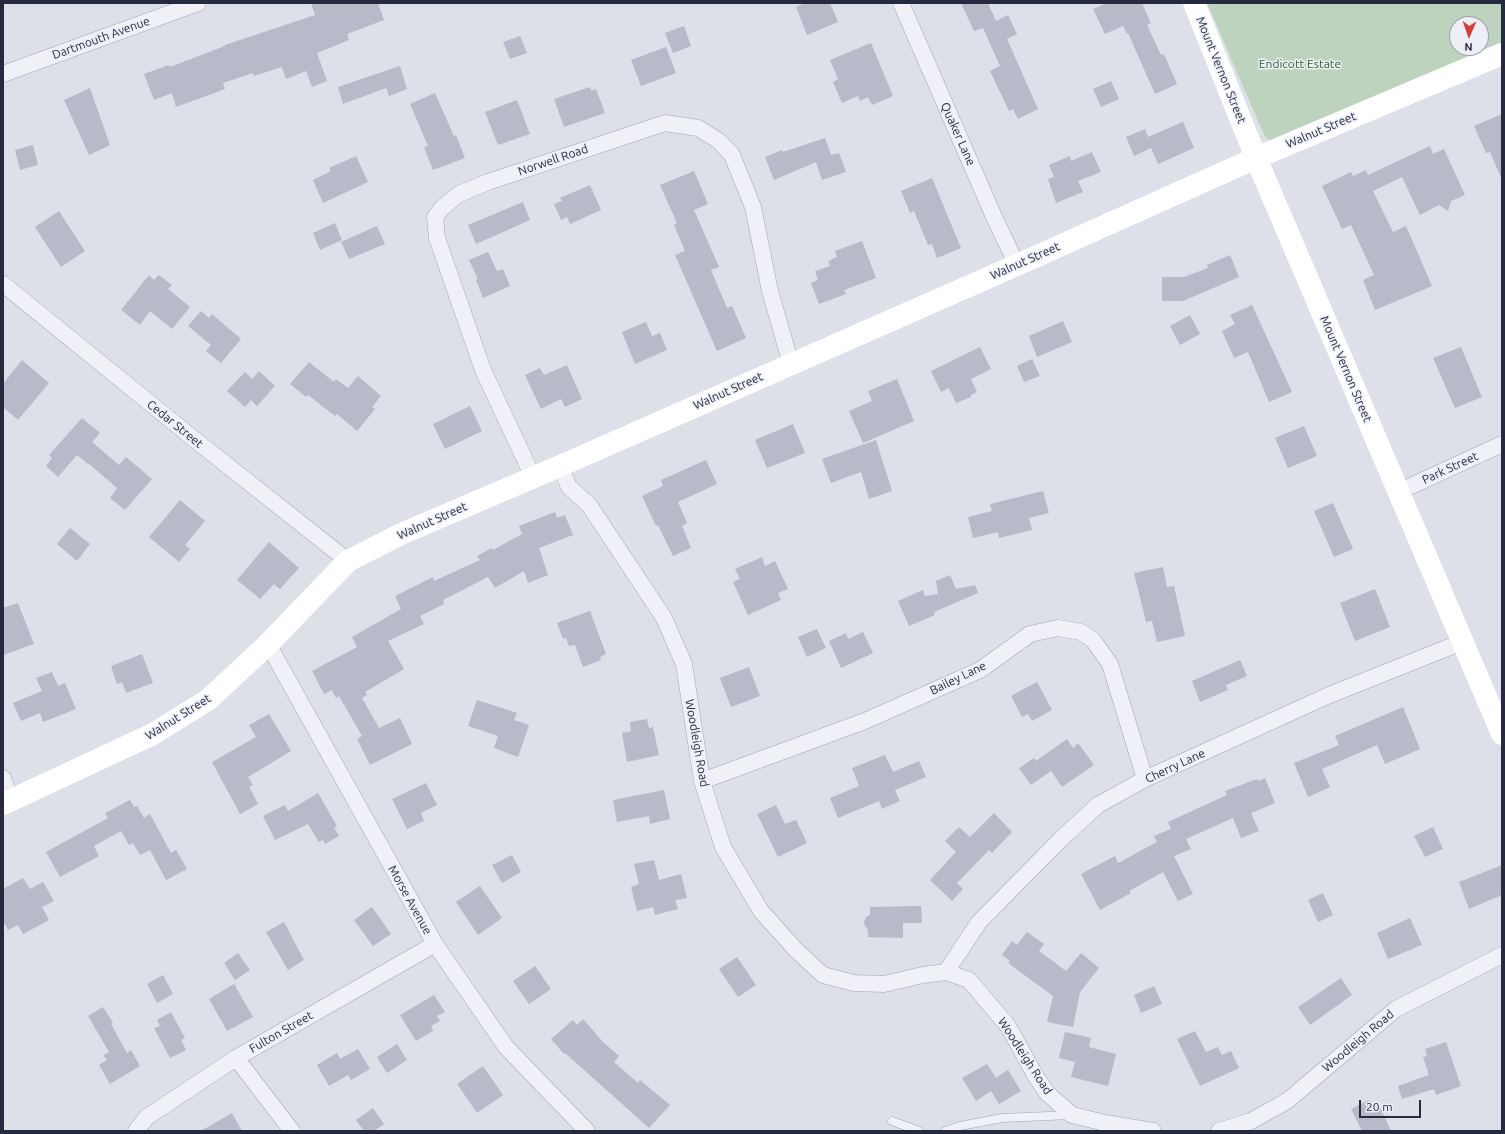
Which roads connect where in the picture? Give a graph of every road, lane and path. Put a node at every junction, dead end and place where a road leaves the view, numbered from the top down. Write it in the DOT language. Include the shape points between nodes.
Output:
graph roads {
  1 [pos="198,3"];
  2 [pos="901,3"];
  3 [pos="1194,3"];
  4 [pos="1502,54"];
  5 [pos="3,74"];
  6 [pos="1256,158"];
  7 [pos="1017,265"];
  8 [pos="3,284"];
  9 [pos="791,364"];
  10 [pos="1502,444"];
  11 [pos="560,466"];
  12 [pos="533,477"];
  13 [pos="1398,492"];
  14 [pos="348,561"];
  15 [pos="1462,642"];
  16 [pos="268,644"];
  17 [pos="1502,734"];
  18 [pos="3,778"];
  19 [pos="1145,779"];
  20 [pos="702,781"];
  21 [pos="7,802"];
  22 [pos="435,944"];
  23 [pos="1502,955"];
  24 [pos="946,972"];
  25 [pos="236,1058"];
  26 [pos="1072,1115"];
  27 [pos="892,1121"];
  28 [pos="136,1131"];
  29 [pos="292,1131"];
  30 [pos="587,1131"];
  31 [pos="919,1131"];
  32 [pos="945,1131"];
  33 [pos="1148,1131"];
  34 [pos="1218,1131"];
  1 -- 5 [label="street, Dartmouth Avenue"];
  2 -- 7 [label="street, Quaker Lane"];
  3 -- 6 [label="street, Mount Vernon Street"];
  4 -- 6 [label="street, Walnut Street"];
  6 -- 7 [label="street, Walnut Street"];
  6 -- 13 [label="street, Mount Vernon Street"];
  7 -- 9 [label="street, Walnut Street"];
  8 -- 14 [label="street, Cedar Street" via="194,440"];
  9 -- 11 [label="street, Walnut Street"];
  9 -- 12 [label="street, Norwell Road" via="770,291 753,207 732,155 718,141 698,128 665,123 458,194 435,217 436,238 483,370"];
  10 -- 13 [label="street, Park Street"];
  11 -- 12 [label="street, Walnut Street"];
  11 -- 20 [label="street, Woodleigh Road" via="569,487 589,505 664,618 674,640 684,664"];
  12 -- 14 [label="street, Walnut Street" via="401,534"];
  13 -- 15 [label="street, Mount Vernon Street"];
  14 -- 16 [label="street, Walnut Street"];
  15 -- 17 [label="street, Mount Vernon Street"];
  15 -- 19 [label="street, Cherry Lane" via="1327,696"];
  16 -- 21 [label="street, Walnut Street" via="208,700 153,734"];
  16 -- 22 [label="street, Morse Avenue"];
  18 -- 21 [label="street"];
  19 -- 20 [label="street, Bailey Lane" via="1110,664 1093,640 1081,632 1058,628 1030,634 980,670 865,721"];
  19 -- 24 [label="street, Cherry Lane" via="1098,805 1061,838 979,922"];
  20 -- 24 [label="street, Woodleigh Road" via="722,847 761,911 823,975 854,983 884,984"];
  22 -- 25 [label="street, Fulton Street"];
  22 -- 30 [label="street, Morse Avenue" via="506,1047"];
  23 -- 34 [label="street, Woodleigh Road" via="1396,1009 1287,1102 1251,1121"];
  24 -- 26 [label="street, Woodleigh Road" via="969,980 1008,1026 1047,1093"];
  25 -- 28 [label="street, Fulton Street" via="147,1117"];
  25 -- 29 [label="street"];
  26 -- 32 [label="lane" via="1002,1118"];
  26 -- 33 [label="street, Woodleigh Road"];
  27 -- 31 [label="lane"];
}
